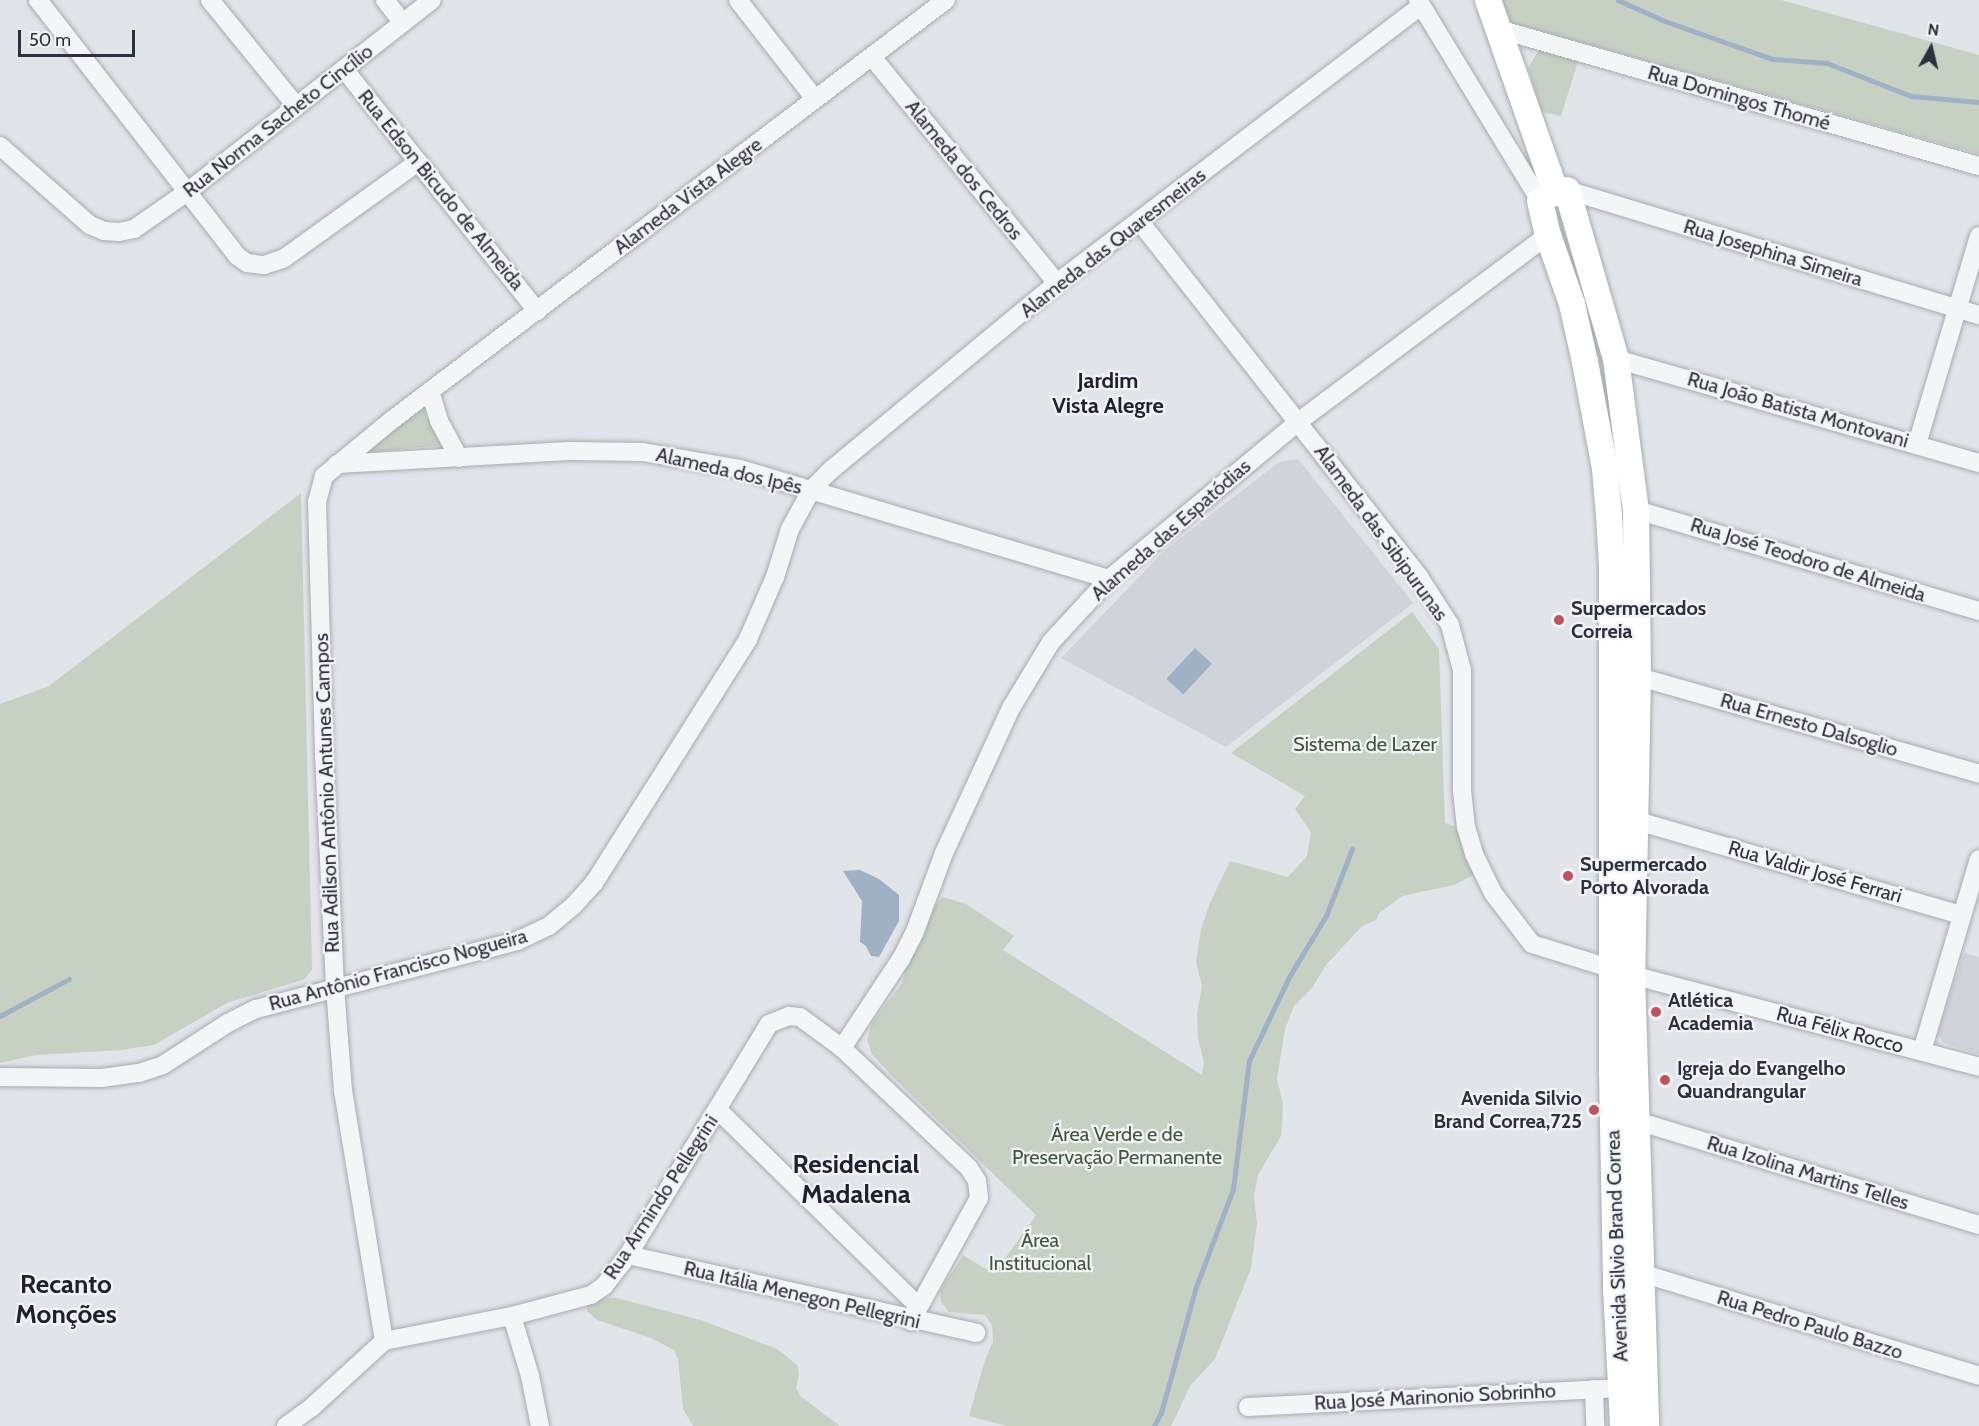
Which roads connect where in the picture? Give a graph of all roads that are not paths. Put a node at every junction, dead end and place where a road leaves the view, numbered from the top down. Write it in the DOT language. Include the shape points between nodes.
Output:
graph roads {
  1 [pos="38,0"];
  2 [pos="210,0"];
  3 [pos="385,0"];
  4 [pos="432,0"];
  5 [pos="738,0"];
  6 [pos="1488,0"];
  7 [pos="942,1"];
  8 [pos="1420,3"];
  9 [pos="403,23"];
  10 [pos="1498,29"];
  11 [pos="872,57"];
  12 [pos="344,69"];
  13 [pos="815,99"];
  14 [pos="296,106"];
  15 [pos="0,146"];
  16 [pos="418,162"];
  17 [pos="1979,166"];
  18 [pos="188,192"];
  19 [pos="1554,195"];
  20 [pos="1140,222"];
  21 [pos="1548,235"];
  22 [pos="1979,236"];
  23 [pos="1057,283"];
  24 [pos="1958,309"];
  25 [pos="537,311"];
  26 [pos="1979,315"];
  27 [pos="1616,359"];
  28 [pos="430,391"];
  29 [pos="1298,422"];
  30 [pos="1917,444"];
  31 [pos="459,458"];
  32 [pos="1979,463"];
  33 [pos="337,464"];
  34 [pos="812,489"];
  35 [pos="1636,510"];
  36 [pos="1109,579"];
  37 [pos="1979,611"];
  38 [pos="1612,670"];
  39 [pos="1638,675"];
  40 [pos="1979,774"];
  41 [pos="1634,820"];
  42 [pos="1979,859"];
  43 [pos="1962,915"];
  44 [pos="1621,972"];
  45 [pos="335,987"];
  46 [pos="842,1048"];
  47 [pos="1922,1051"];
  48 [pos="1979,1067"];
  49 [pos="0,1077"];
  50 [pos="717,1109"];
  51 [pos="1637,1121"];
  52 [pos="1979,1225"];
  53 [pos="628,1255"];
  54 [pos="1641,1273"];
  55 [pos="915,1313"];
  56 [pos="512,1316"];
  57 [pos="976,1333"];
  58 [pos="384,1341"];
  59 [pos="1979,1375"];
  60 [pos="1621,1388"];
  61 [pos="1594,1389"];
  62 [pos="1248,1407"];
  63 [pos="286,1426"];
  64 [pos="540,1426"];
  65 [pos="1594,1426"];
  66 [pos="1623,1426"];
  67 [pos="1646,1426"];
  1 -- 18 [label="street"];
  2 -- 14 [label="street"];
  3 -- 9 [label="street"];
  4 -- 9 [label="street, Rua Norma Sacheto Cincílio"];
  5 -- 13 [label="street"];
  6 -- 10 [label="main road"];
  7 -- 11 [label="street, Alameda Vista Alegre"];
  8 -- 19 [label="street"];
  8 -- 20 [label="street, Alameda das Quaresmeiras"];
  9 -- 12 [label="street, Rua Norma Sacheto Cincílio"];
  10 -- 17 [label="street, Rua Domingos Thomé"];
  10 -- 19 [label="main road"];
  11 -- 13 [label="street, Alameda Vista Alegre"];
  11 -- 23 [label="street, Alameda dos Cedros"];
  12 -- 14 [label="street, Rua Norma Sacheto Cincílio"];
  12 -- 16 [label="street, Rua Edson Bicudo de Almeida"];
  13 -- 25 [label="street, Alameda Vista Alegre"];
  14 -- 18 [label="street, Rua Norma Sacheto Cincílio"];
  15 -- 18 [label="street, Rua Norma Sacheto Cincílio" via="90,225 104,231 134,229"];
  16 -- 18 [label="street" via="283,259 264,265 247,263 237,256"];
  16 -- 25 [label="street, Rua Edson Bicudo de Almeida"];
  19 -- 21 [label="main road, Avenida Silvio Brand Correa"];
  19 -- 24 [label="street, Rua Josephina Simeira"];
  19 -- 27 [label="main road, Avenida Silvio Brand Correa"];
  20 -- 23 [label="street, Alameda das Quaresmeiras"];
  20 -- 29 [label="street, Alameda das Sibipurunas"];
  21 -- 29 [label="street, Alameda das Espatódias"];
  21 -- 38 [label="main road, Avenida Silvio Brand Correa" via="1572,304 1605,469 1612,566"];
  22 -- 24 [label="street"];
  23 -- 34 [label="street, Alameda das Quaresmeiras"];
  24 -- 26 [label="street, Rua Josephina Simeira"];
  24 -- 30 [label="street"];
  25 -- 28 [label="street, Alameda Vista Alegre"];
  27 -- 30 [label="street, Rua João Batista Montovani"];
  27 -- 35 [label="main road, Avenida Silvio Brand Correa"];
  28 -- 31 [label="street" via="439,421"];
  28 -- 33 [label="street, Alameda Vista Alegre"];
  29 -- 36 [label="street, Alameda das Espatódias"];
  29 -- 44 [label="street, Alameda das Sibipurunas" via="1419,577 1450,625 1462,670 1462,790 1466,827 1493,893 1532,944"];
  30 -- 32 [label="street, Rua João Batista Montovani"];
  31 -- 33 [label="street, Alameda dos Ipês"];
  31 -- 34 [label="street, Alameda dos Ipês" via="643,452 740,469"];
  33 -- 45 [label="street, Rua Adilson Antônio Antunes Campos" via="324,476 317,502"];
  34 -- 36 [label="street, Alameda dos Ipês"];
  34 -- 45 [label="street, Rua Antônio Francisco Nogueira" via="794,521 748,639 594,883 574,905 549,926 517,941"];
  35 -- 37 [label="street, Rua José Teodoro de Almeida"];
  35 -- 39 [label="main road, Avenida Silvio Brand Correa"];
  36 -- 46 [label="street, Alameda das Espatódias" via="1052,642 1011,708 944,853 914,934"];
  38 -- 39 [label="street"];
  38 -- 44 [label="main road, Avenida Silvio Brand Correa"];
  39 -- 40 [label="street, Rua Ernesto Dalsoglio"];
  39 -- 41 [label="main road, Avenida Silvio Brand Correa"];
  41 -- 43 [label="street, Rua Valdir José Ferrari"];
  41 -- 44 [label="main road, Avenida Silvio Brand Correa"];
  42 -- 43 [label="street"];
  43 -- 47 [label="street"];
  44 -- 47 [label="street, Rua Félix Rocco"];
  44 -- 51 [label="main road, Avenida Silvio Brand Correa"];
  44 -- 60 [label="main road, Avenida Silvio Brand Correa" via="1616,1287"];
  45 -- 49 [label="street, Rua Antônio Francisco Nogueira" via="256,1009 163,1065 139,1073 102,1078"];
  45 -- 58 [label="street, Rua Adilson Antônio Antunes Campos" via="343,1091"];
  46 -- 50 [label="street, Rua Armindo Pellegrini" via="800,1017 789,1016 769,1024"];
  46 -- 55 [label="street" via="969,1168 977,1181 979,1198"];
  47 -- 48 [label="street, Rua Félix Rocco"];
  50 -- 53 [label="street, Rua Armindo Pellegrini"];
  50 -- 55 [label="street"];
  51 -- 52 [label="street, Rua Izolina Martins Telles"];
  51 -- 54 [label="main road, Avenida Silvio Brand Correa"];
  53 -- 55 [label="street, Rua Itália Menegon Pellegrini"];
  53 -- 56 [label="street, Rua Armindo Pellegrini" via="604,1286 591,1294"];
  54 -- 59 [label="street, Rua Pedro Paulo Bazzo"];
  54 -- 67 [label="main road, Avenida Silvio Brand Correa"];
  55 -- 57 [label="street, Rua Itália Menegon Pellegrini"];
  56 -- 58 [label="street, Rua Armindo Pellegrini"];
  56 -- 64 [label="street"];
  58 -- 63 [label="street"];
  60 -- 61 [label="street, Rua José Marinonio Sobrinho"];
  60 -- 66 [label="main road, Avenida Silvio Brand Correa"];
  61 -- 62 [label="street, Rua José Marinonio Sobrinho"];
  61 -- 65 [label="street"];
}
